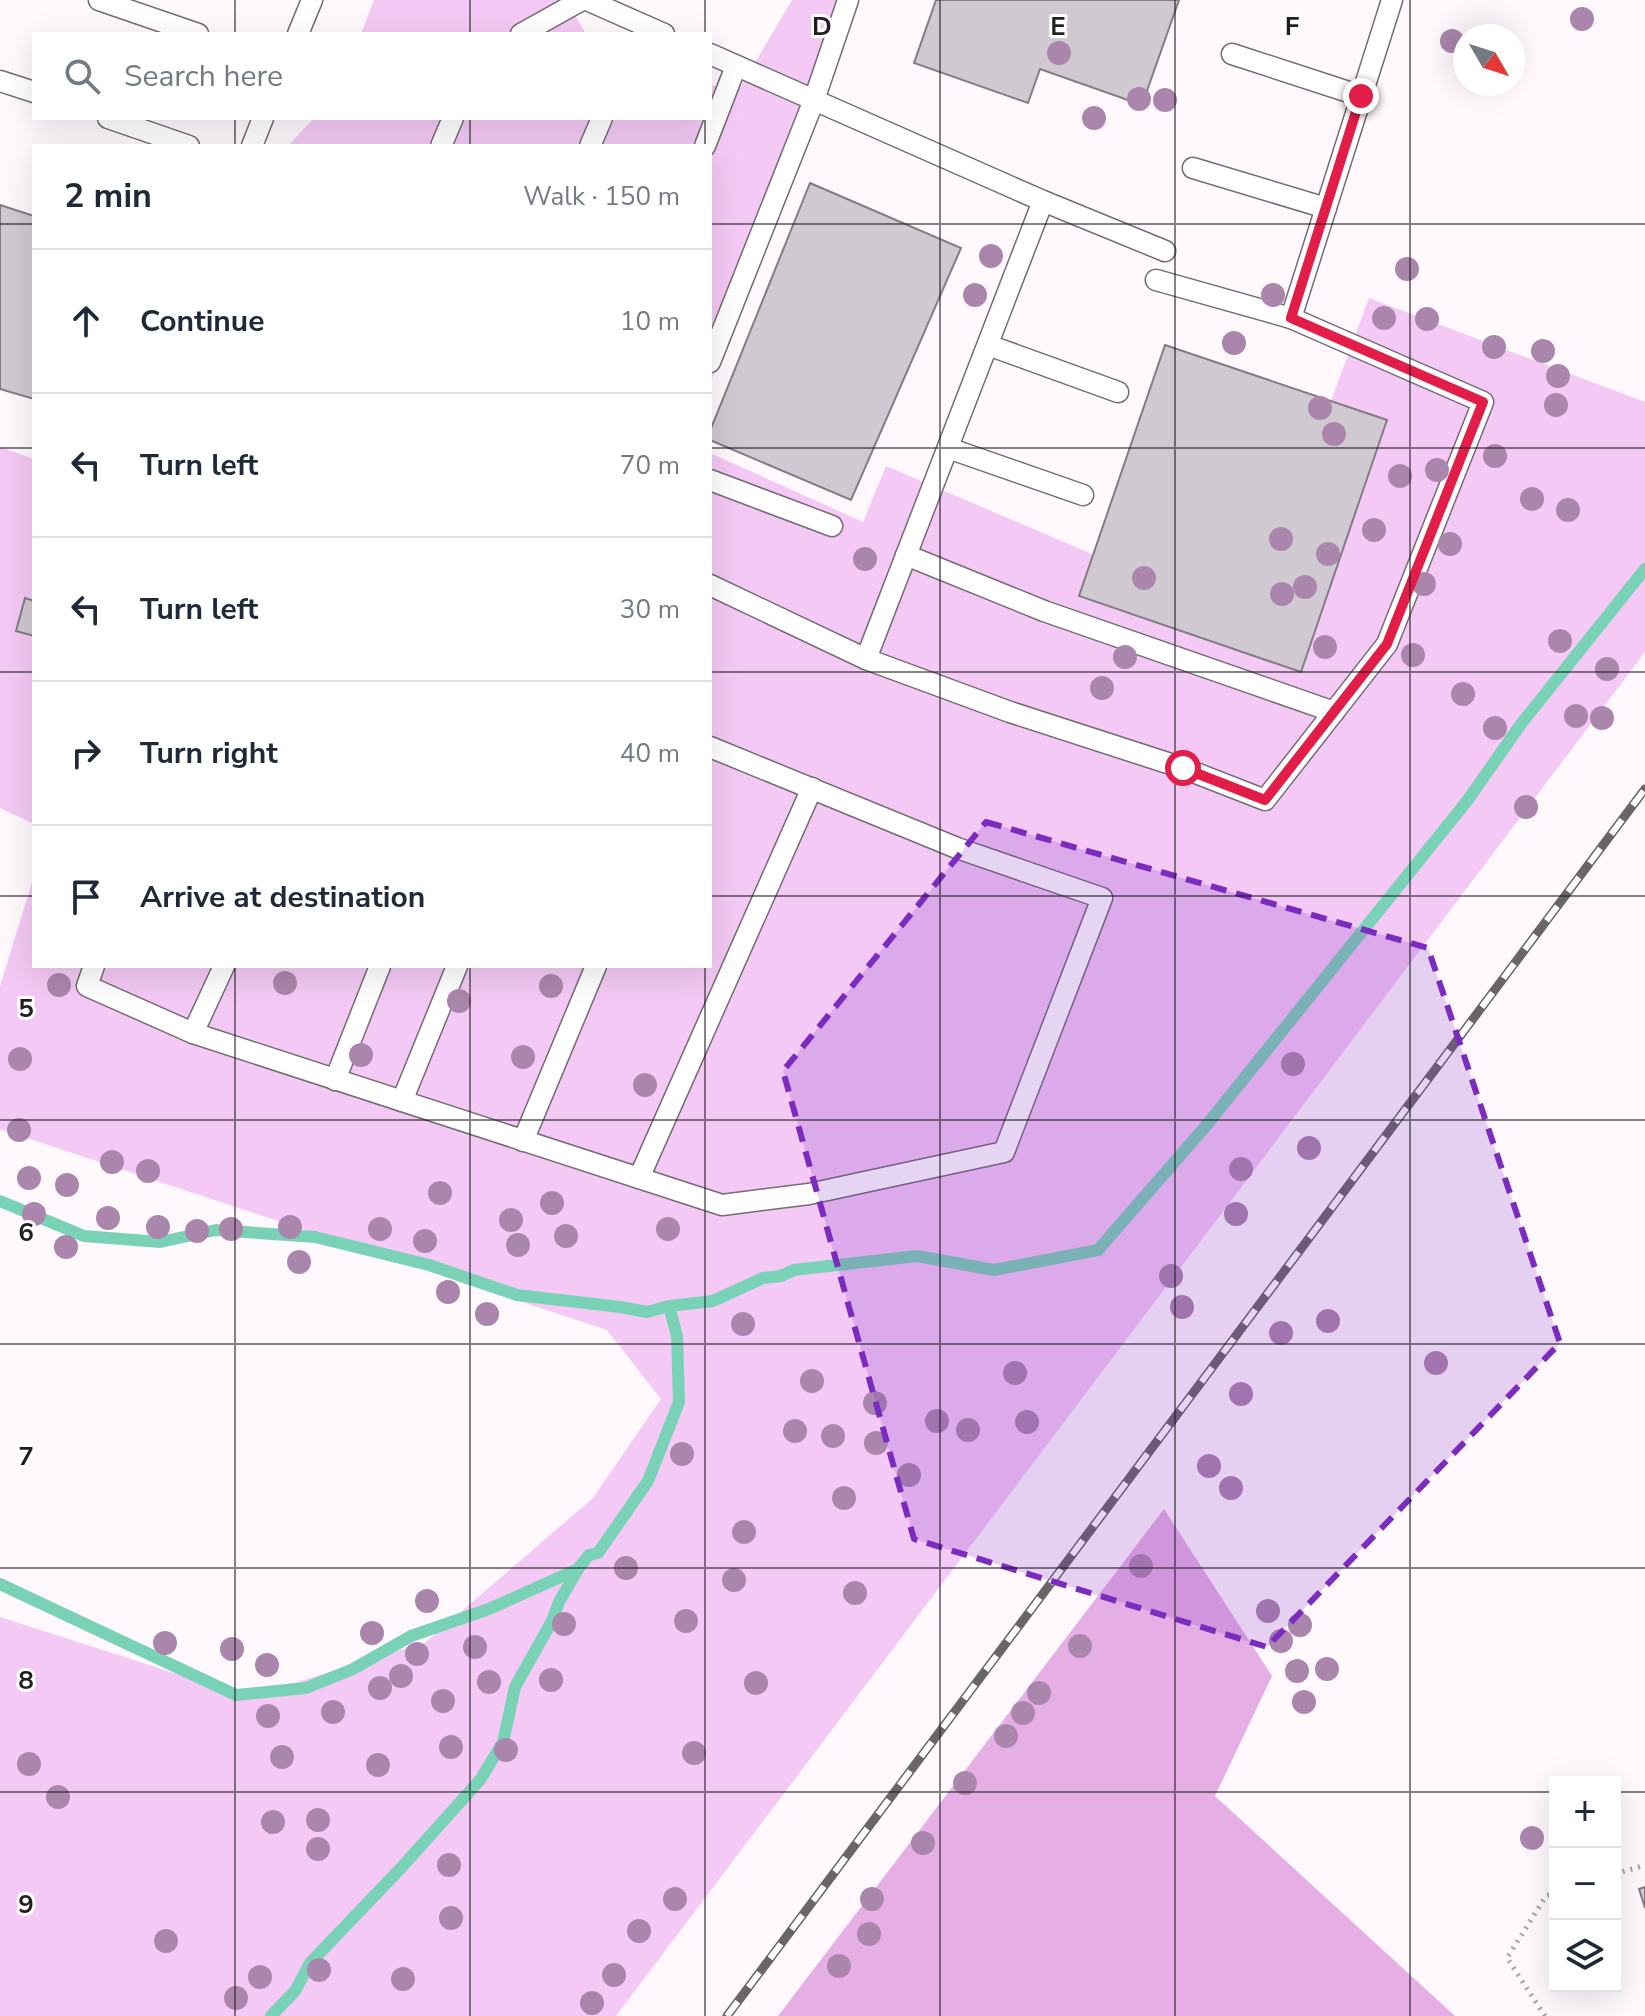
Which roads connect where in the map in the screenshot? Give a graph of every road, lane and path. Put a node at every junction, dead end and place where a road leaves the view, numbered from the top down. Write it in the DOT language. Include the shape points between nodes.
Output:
graph roads {
  1 [pos="99,0"];
  2 [pos="312,0"];
  3 [pos="584,0"];
  4 [pos="848,0"];
  5 [pos="1392,0"];
  6 [pos="639,29"];
  7 [pos="192,32"];
  8 [pos="299,32"];
  9 [pos="525,32"];
  10 [pos="1232,54"];
  11 [pos="712,55"];
  12 [pos="736,66"];
  13 [pos="0,81"];
  14 [pos="32,91"];
  15 [pos="1361,96"];
  16 [pos="814,100"];
  17 [pos="114,120"];
  18 [pos="262,120"];
  19 [pos="452,120"];
  20 [pos="601,120"];
  21 [pos="183,144"];
  22 [pos="253,144"];
  23 [pos="442,144"];
  24 [pos="591,144"];
  25 [pos="706,144"];
  26 [pos="1193,168"];
  27 [pos="1043,201"];
  28 [pos="1326,208"];
  29 [pos="1165,251"];
  30 [pos="1156,280"];
  31 [pos="1291,318"];
  32 [pos="988,345"];
  33 [pos="712,357"];
  34 [pos="1118,392"];
  35 [pos="948,448"];
  36 [pos="712,481"];
  37 [pos="1083,495"];
  38 [pos="832,526"];
  39 [pos="906,555"];
  40 [pos="712,586"];
  41 [pos="866,659"];
  42 [pos="1334,712"];
  43 [pos="712,748"];
  44 [pos="812,788"];
  45 [pos="93,968"];
  46 [pos="223,968"];
  47 [pos="379,968"];
  48 [pos="456,968"];
  49 [pos="595,968"];
  50 [pos="193,1033"];
  51 [pos="335,1080"];
  52 [pos="402,1101"];
  53 [pos="523,1141"];
  54 [pos="639,1178"];
  55 [pos="1645,1865"];
  56 [pos="1621,1872"];
  57 [pos="1549,1895"];
  58 [pos="1545,2016"];
  1 -- 7 [label="lane"];
  2 -- 8 [label="lane"];
  3 -- 6 [label="lane"];
  3 -- 9 [label="lane"];
  4 -- 16 [label="lane"];
  5 -- 15 [label="lane"];
  10 -- 15 [label="lane"];
  11 -- 12 [label="lane"];
  12 -- 16 [label="lane"];
  12 -- 25 [label="lane"];
  13 -- 14 [label="lane"];
  15 -- 28 [label="lane"];
  16 -- 27 [label="lane"];
  16 -- 33 [label="lane"];
  17 -- 21 [label="lane"];
  18 -- 22 [label="lane"];
  19 -- 23 [label="lane"];
  20 -- 24 [label="lane"];
  26 -- 28 [label="lane"];
  27 -- 29 [label="lane"];
  27 -- 32 [label="lane"];
  28 -- 31 [label="lane"];
  30 -- 31 [label="lane"];
  31 -- 42 [label="lane" via="1483,402 1387,644"];
  32 -- 34 [label="lane"];
  32 -- 35 [label="lane"];
  35 -- 37 [label="lane"];
  35 -- 39 [label="lane"];
  36 -- 38 [label="lane"];
  39 -- 41 [label="lane"];
  39 -- 42 [label="lane" via="1044,611"];
  40 -- 41 [label="lane"];
  41 -- 42 [label="lane" via="1265,800"];
  43 -- 44 [label="lane"];
  44 -- 54 [label="lane"];
  44 -- 54 [label="lane" via="957,848 1102,898 1004,1152 809,1194 722,1205"];
  45 -- 50 [label="lane" via="87,986"];
  46 -- 50 [label="lane"];
  47 -- 51 [label="lane"];
  48 -- 52 [label="lane"];
  49 -- 53 [label="lane"];
  50 -- 51 [label="lane"];
  51 -- 52 [label="lane"];
  52 -- 53 [label="lane"];
  53 -- 54 [label="lane"];
  55 -- 56 [label="path"];
  57 -- 58 [label="path" via="1507,1958"];
}
